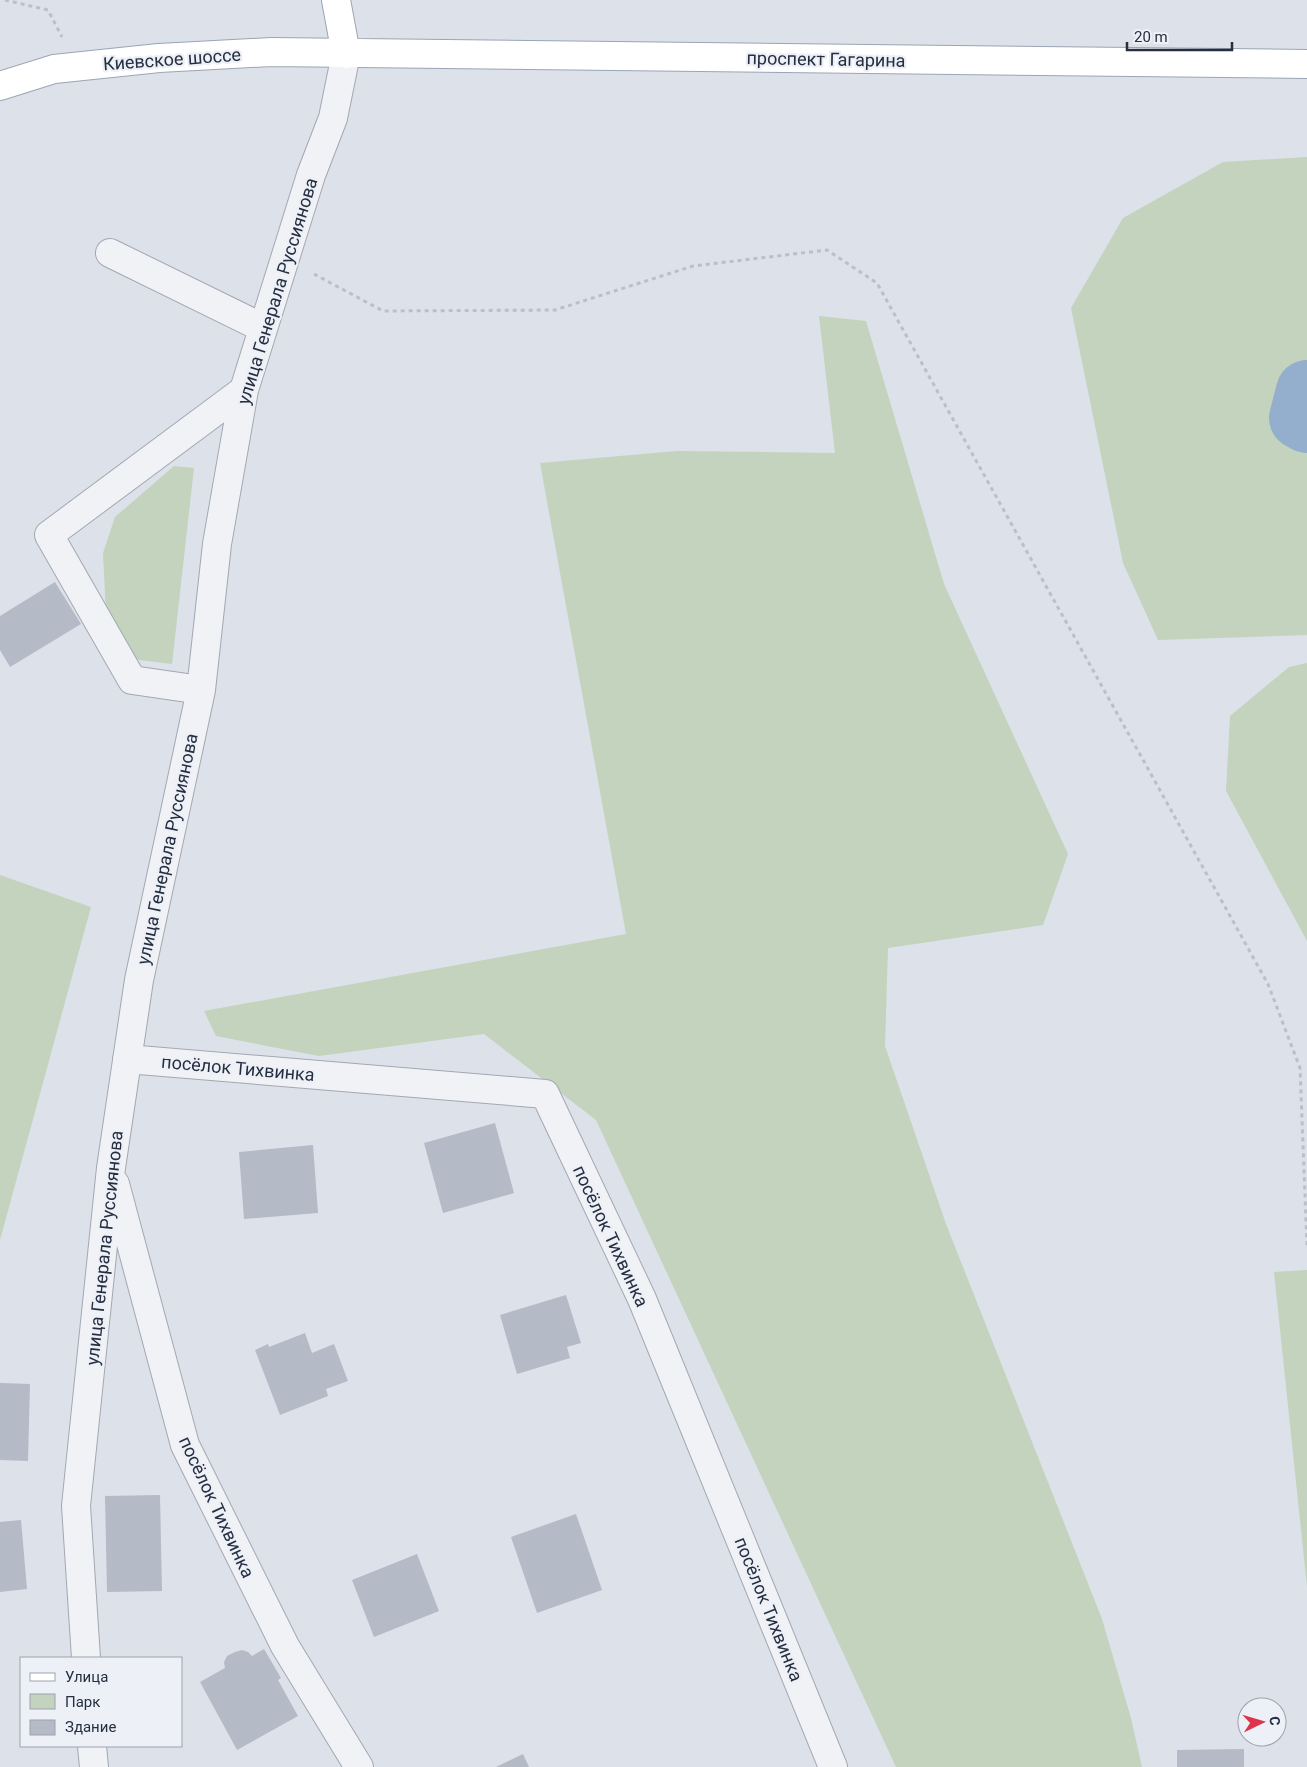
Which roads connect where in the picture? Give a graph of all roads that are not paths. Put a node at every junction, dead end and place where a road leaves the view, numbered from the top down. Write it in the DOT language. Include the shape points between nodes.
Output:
graph roads {
  1 [pos="336,0"];
  2 [pos="346,54"];
  3 [pos="1307,64"];
  4 [pos="0,86"];
  5 [pos="110,252"];
  6 [pos="263,328"];
  7 [pos="244,390"];
  8 [pos="201,690"];
  9 [pos="127,1059"];
  10 [pos="111,1168"];
  11 [pos="86,1657"];
  12 [pos="92,1747"];
  13 [pos="94,1767"];
  14 [pos="359,1767"];
  15 [pos="833,1767"];
  1 -- 2 [label="main road"];
  2 -- 3 [label="main road, проспект Гагарина"];
  2 -- 4 [label="main road, Киевское шоссе" via="271,52 159,58 54,69"];
  2 -- 6 [label="lane, улица Генерала Руссиянова" via="333,118 311,175"];
  5 -- 6 [label="lane"];
  6 -- 7 [label="lane, улица Генерала Руссиянова"];
  7 -- 8 [label="lane, улица Генерала Руссиянова" via="218,544"];
  7 -- 8 [label="lane" via="49,535 132,680"];
  8 -- 9 [label="lane, улица Генерала Руссиянова" via="139,980"];
  9 -- 10 [label="lane, улица Генерала Руссиянова"];
  9 -- 15 [label="lane, посёлок Тихвинка" via="545,1094 642,1299"];
  10 -- 11 [label="lane, улица Генерала Руссиянова" via="76,1506"];
  10 -- 14 [label="lane, посёлок Тихвинка" via="185,1445 285,1646"];
  12 -- 13 [label="lane"];
}
